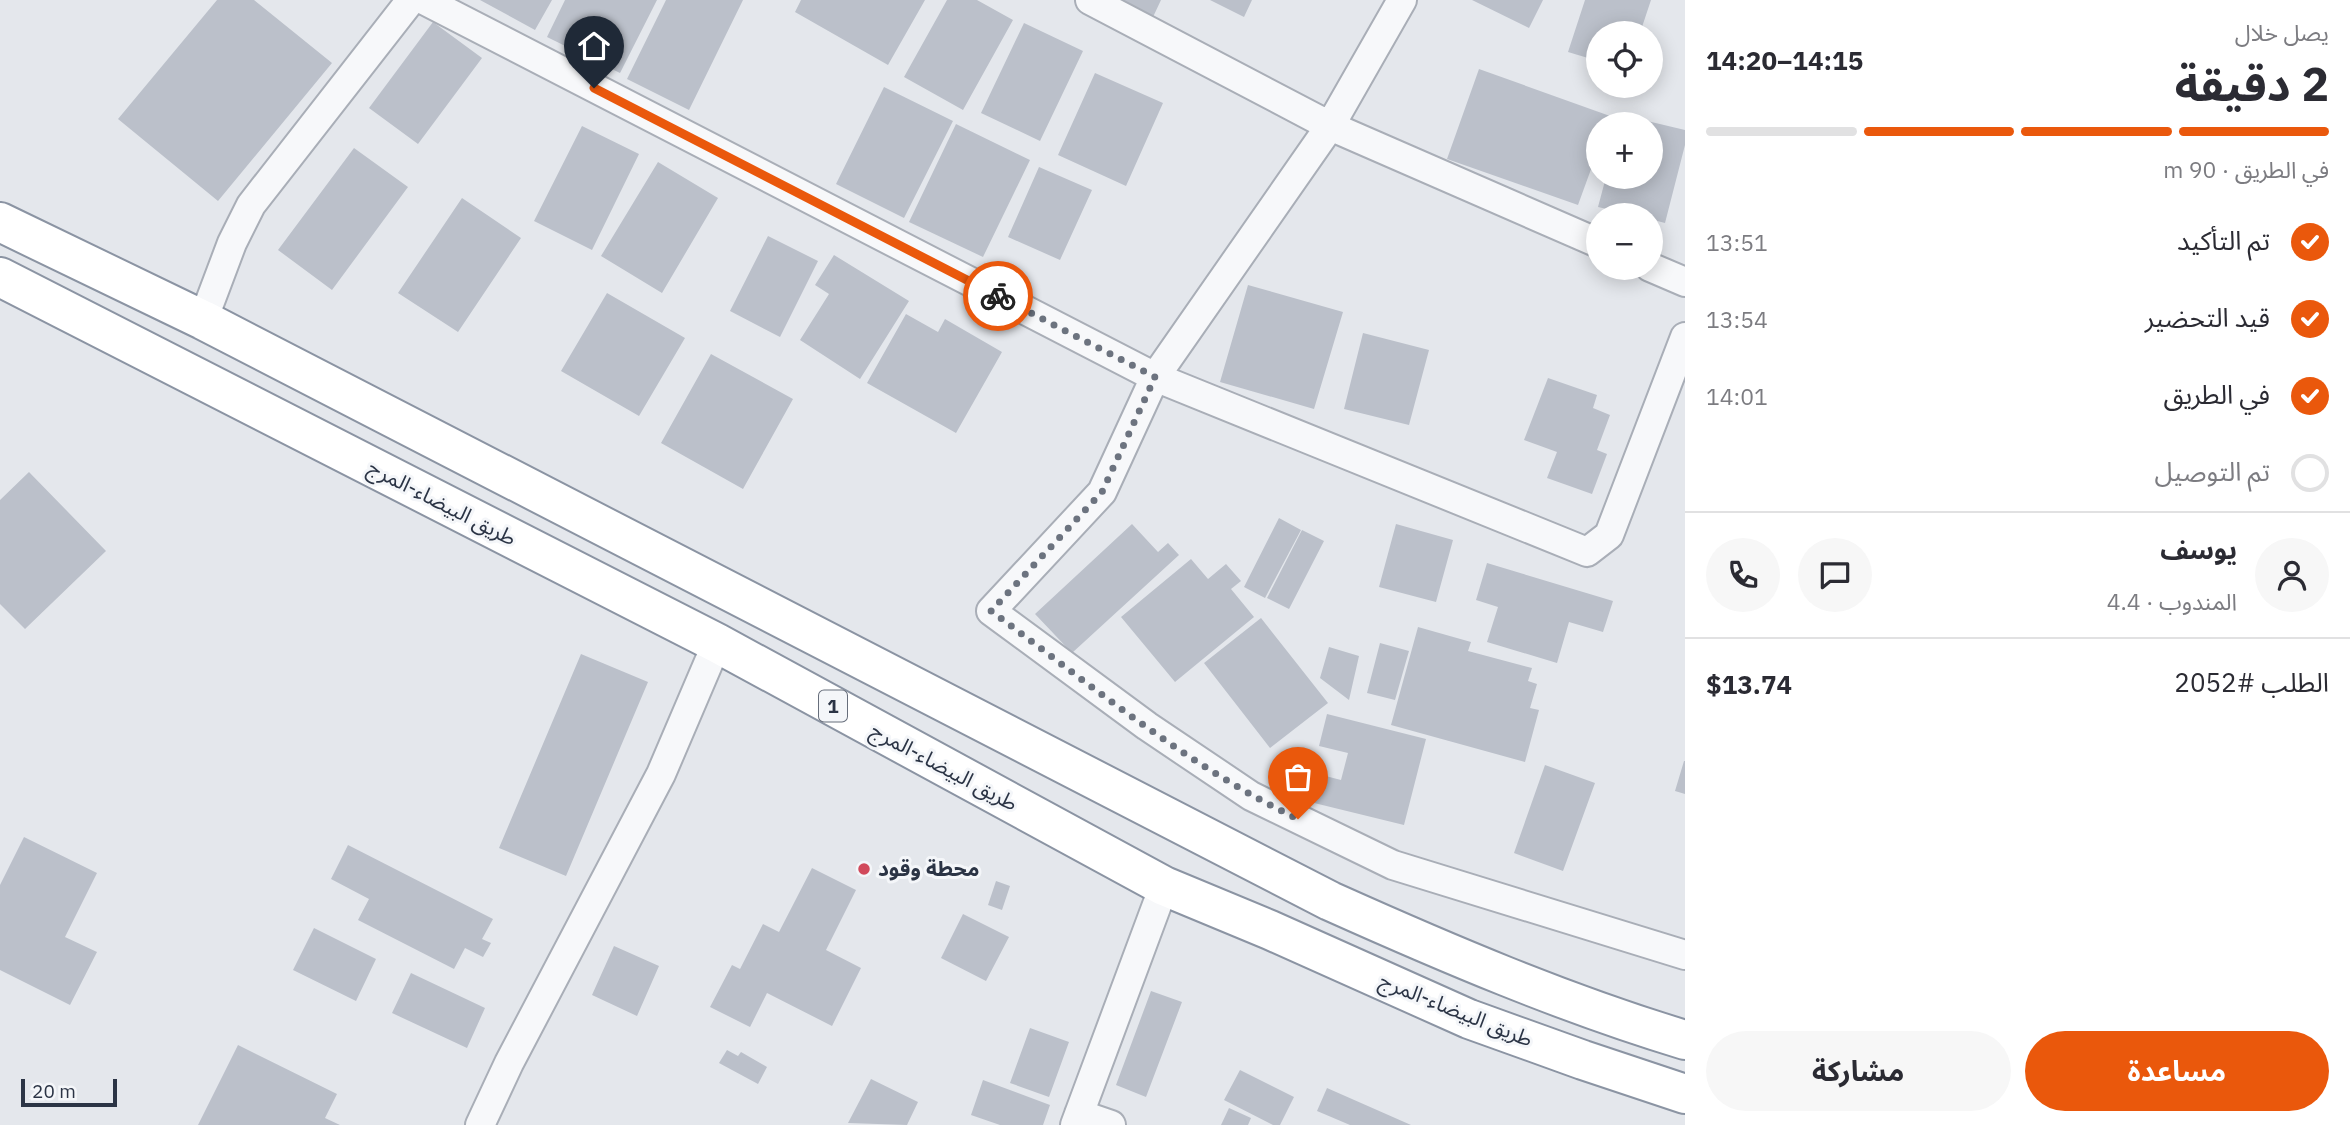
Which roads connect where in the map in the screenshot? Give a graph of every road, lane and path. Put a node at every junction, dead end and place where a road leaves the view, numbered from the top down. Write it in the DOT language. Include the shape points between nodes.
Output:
graph roads {
  1 [pos="411,0"];
  2 [pos="424,0"];
  3 [pos="1090,0"];
  4 [pos="1402,0"];
  5 [pos="1330,126"];
  6 [pos="0,222"];
  7 [pos="1586,238"];
  8 [pos="1663,273"];
  9 [pos="0,277"];
  10 [pos="1685,282"];
  11 [pos="203,320"];
  12 [pos="1685,337"];
  13 [pos="1155,377"];
  14 [pos="716,643"];
  15 [pos="1164,886"];
  16 [pos="1685,955"];
  17 [pos="1685,1040"];
  18 [pos="1685,1094"];
  19 [pos="1077,1120"];
  20 [pos="480,1125"];
  21 [pos="1111,1125"];
  1 -- 11 [label="street" via="251,205"];
  2 -- 13 [label="street"];
  3 -- 5 [label="street"];
  4 -- 5 [label="street"];
  5 -- 7 [label="street"];
  5 -- 13 [label="street"];
  6 -- 11 [label="highway"];
  8 -- 10 [label="street"];
  9 -- 14 [label="highway, طريق البيضاء-المرج / 1"];
  11 -- 17 [label="highway" via="1330,901 1551,995"];
  12 -- 13 [label="street" via="1609,535 1587,552"];
  13 -- 16 [label="street" via="1102,492 991,611 1251,796 1393,865"];
  14 -- 15 [label="highway, طريق البيضاء-المرج / 1"];
  14 -- 20 [label="street" via="661,774"];
  15 -- 18 [label="highway, طريق البيضاء-المرج / 1" via="1469,1018"];
  15 -- 19 [label="street"];
  19 -- 21 [label="street"];
}
